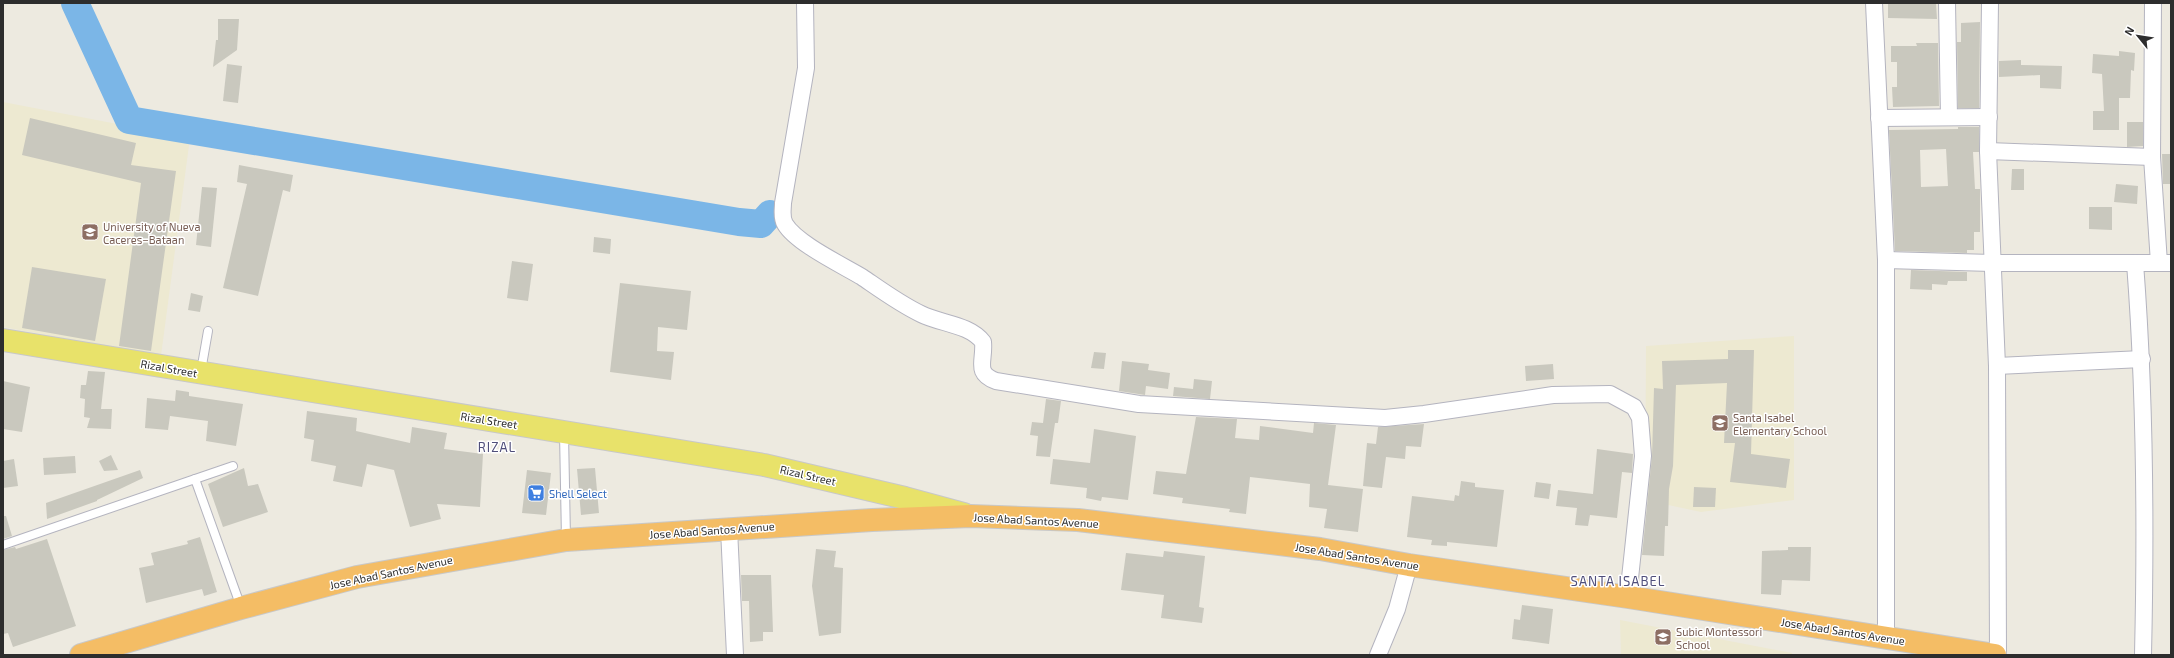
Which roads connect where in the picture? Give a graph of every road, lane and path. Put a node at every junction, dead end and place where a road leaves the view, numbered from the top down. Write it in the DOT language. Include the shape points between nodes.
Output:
graph roads {
  1 [pos="805,3"];
  2 [pos="1874,3"];
  3 [pos="1947,3"];
  4 [pos="1990,3"];
  5 [pos="2153,3"];
  6 [pos="1949,117"];
  7 [pos="1989,117"];
  8 [pos="1879,118"];
  9 [pos="1988,151"];
  10 [pos="2152,157"];
  11 [pos="1886,260"];
  12 [pos="1992,263"];
  13 [pos="2135,263"];
  14 [pos="2165,263"];
  15 [pos="208,331"];
  16 [pos="3,340"];
  17 [pos="2142,359"];
  18 [pos="1997,366"];
  19 [pos="200,374"];
  20 [pos="564,432"];
  21 [pos="233,466"];
  22 [pos="195,479"];
  23 [pos="971,516"];
  24 [pos="729,529"];
  25 [pos="566,540"];
  26 [pos="3,545"];
  27 [pos="1409,565"];
  28 [pos="1628,597"];
  29 [pos="241,608"];
  30 [pos="1886,638"];
  31 [pos="1932,650"];
  32 [pos="81,655"];
  33 [pos="734,655"];
  34 [pos="1378,655"];
  35 [pos="1996,655"];
  36 [pos="2143,655"];
  1 -- 28 [label="street" via="806,68 782,218 792,232 810,246 898,302 932,319 976,333 984,342 981,368 987,378 1139,404 1385,418 1431,414 1553,395 1610,394 1634,407 1642,429 1643,456"];
  2 -- 8 [label="street"];
  3 -- 6 [label="street"];
  4 -- 7 [label="street"];
  5 -- 10 [label="street"];
  6 -- 7 [label="street"];
  6 -- 8 [label="street"];
  7 -- 9 [label="street"];
  8 -- 11 [label="street"];
  9 -- 10 [label="street"];
  9 -- 12 [label="street"];
  10 -- 14 [label="street"];
  11 -- 12 [label="street"];
  11 -- 30 [label="street"];
  12 -- 13 [label="street"];
  12 -- 18 [label="street"];
  13 -- 14 [label="street"];
  13 -- 17 [label="street"];
  15 -- 19 [label="lane"];
  16 -- 19 [label="main road, Rizal Street"];
  17 -- 18 [label="street"];
  17 -- 36 [label="street" via="2145,561"];
  18 -- 35 [label="street"];
  19 -- 20 [label="main road, Rizal Street"];
  20 -- 23 [label="main road, Rizal Street" via="764,465"];
  20 -- 25 [label="lane"];
  21 -- 22 [label="lane"];
  22 -- 26 [label="lane"];
  22 -- 29 [label="lane"];
  23 -- 24 [label="highway, Jose Abad Santos Avenue"];
  23 -- 27 [label="highway, Jose Abad Santos Avenue" via="1078,520 1320,549"];
  24 -- 25 [label="highway, Jose Abad Santos Avenue"];
  24 -- 33 [label="street"];
  25 -- 29 [label="highway, Jose Abad Santos Avenue" via="357,577"];
  27 -- 28 [label="highway, Jose Abad Santos Avenue"];
  27 -- 34 [label="street" via="1397,608"];
  28 -- 30 [label="highway, Jose Abad Santos Avenue"];
  29 -- 32 [label="highway, Jose Abad Santos Avenue"];
  30 -- 31 [label="highway, Jose Abad Santos Avenue"];
  31 -- 35 [label="highway, Jose Abad Santos Avenue"];
}
